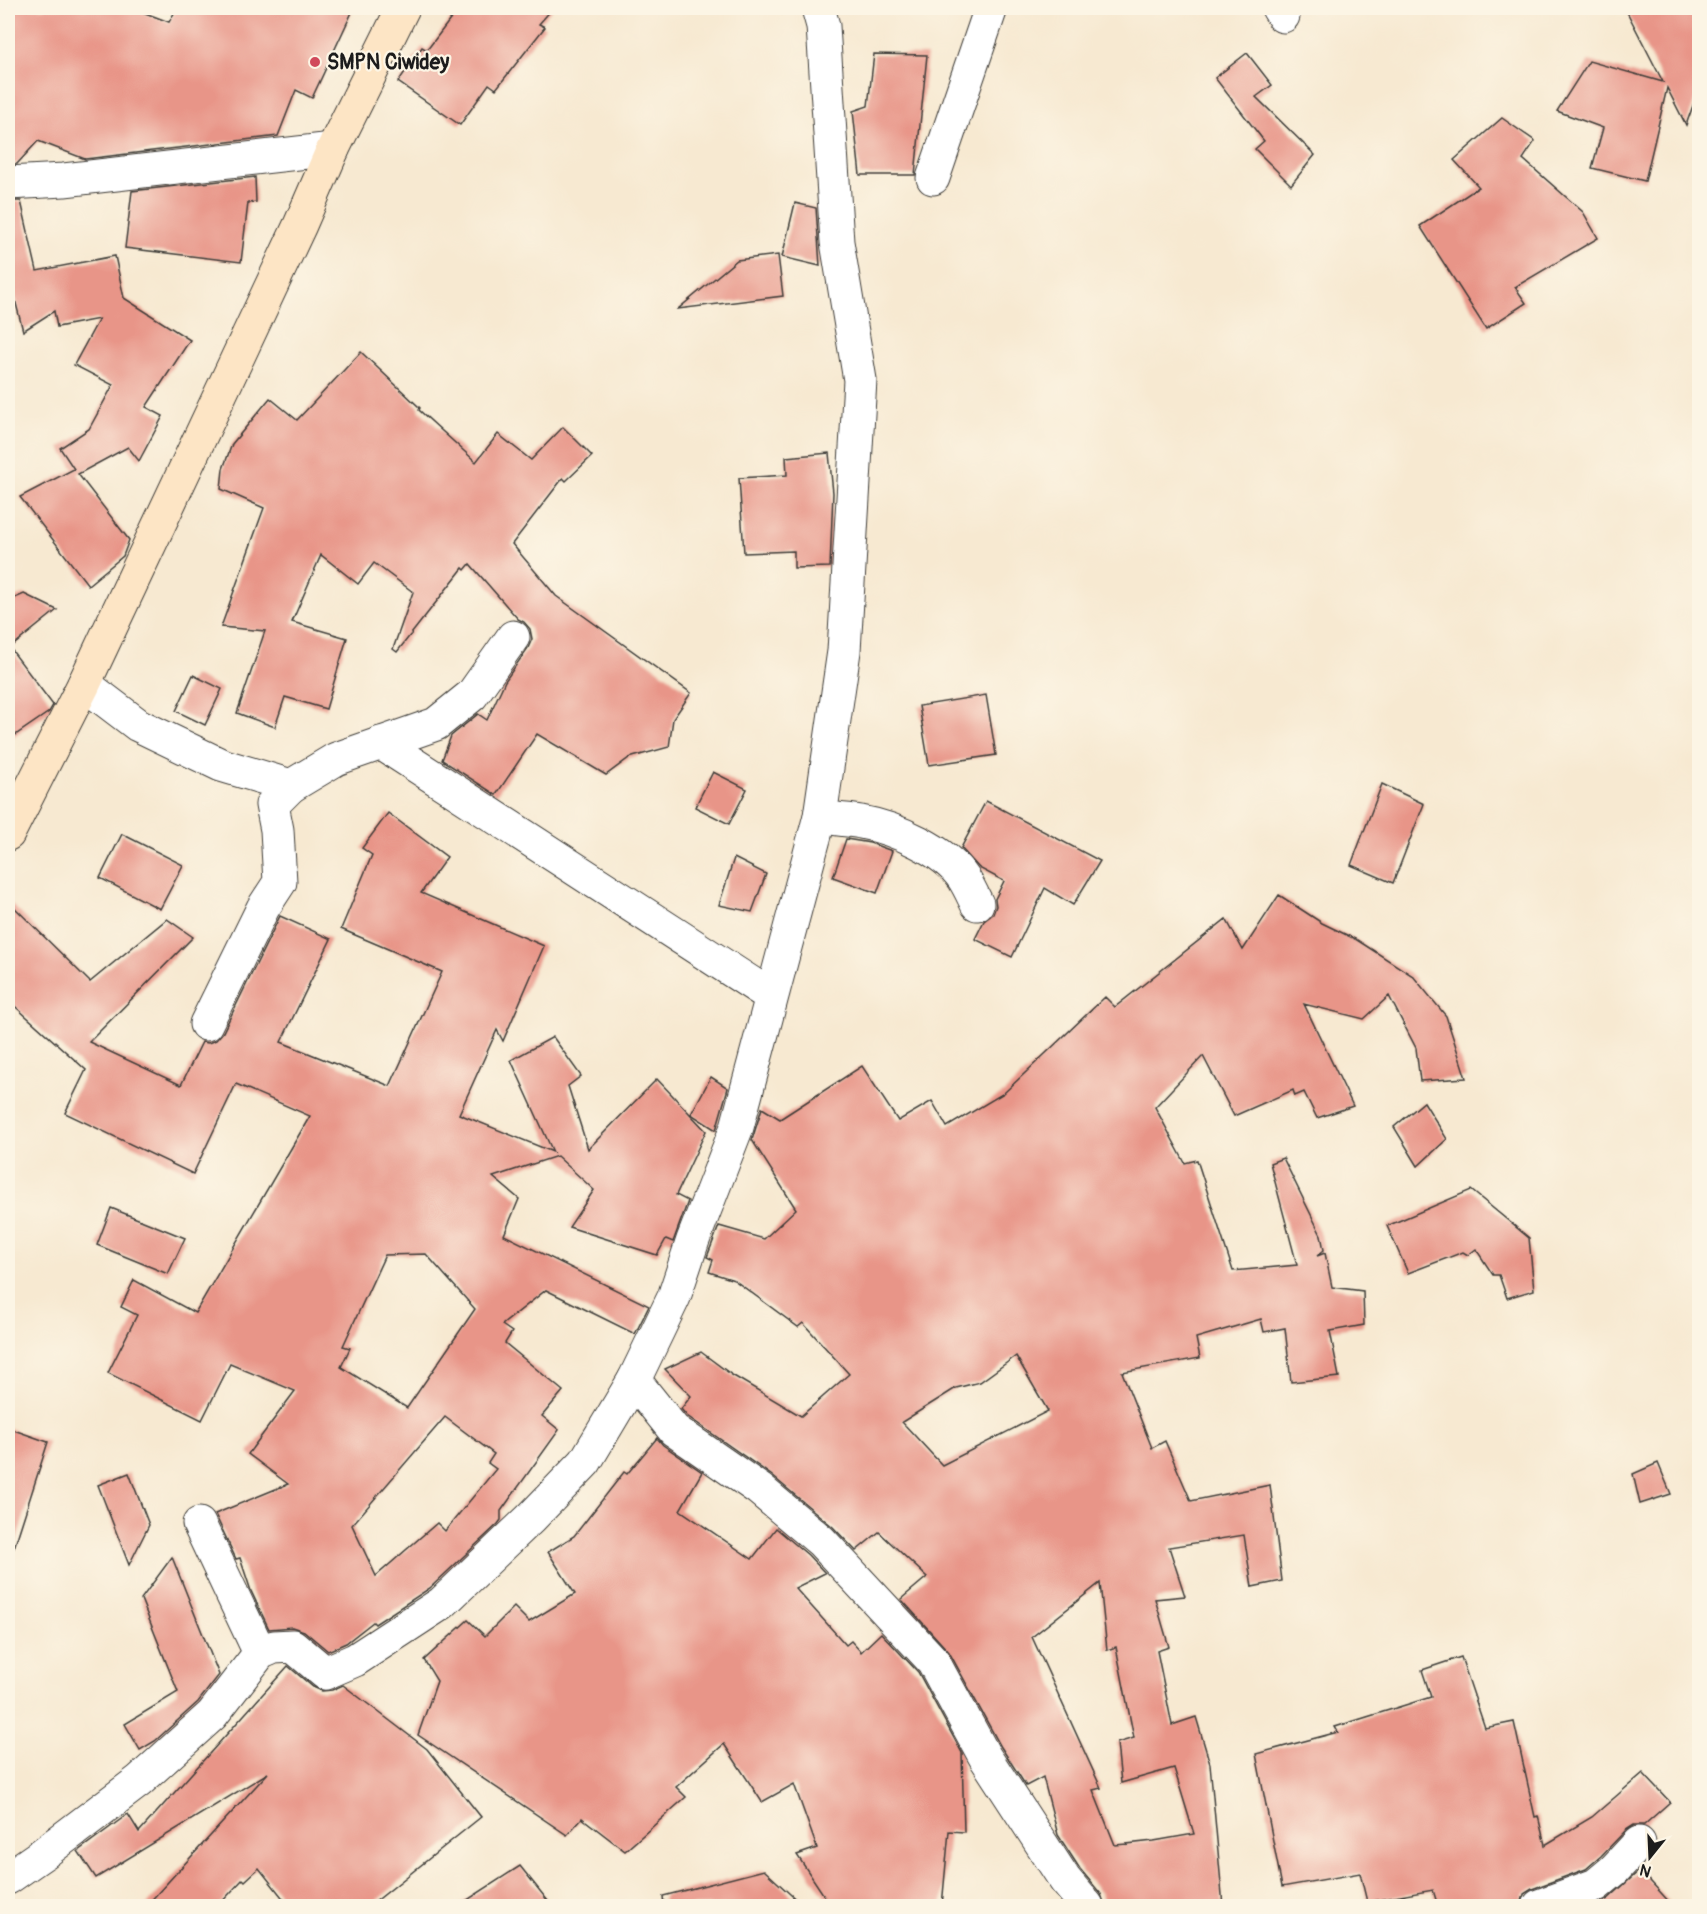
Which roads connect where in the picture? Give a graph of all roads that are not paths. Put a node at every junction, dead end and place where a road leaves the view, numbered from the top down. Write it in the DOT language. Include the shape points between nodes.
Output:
graph roads {
  1 [pos="403,8"];
  2 [pos="818,8"];
  3 [pos="991,8"];
  4 [pos="333,148"];
  5 [pos="933,178"];
  6 [pos="8,183"];
  7 [pos="513,637"];
  8 [pos="84,684"];
  9 [pos="381,743"];
  10 [pos="291,786"];
  11 [pos="820,816"];
  12 [pos="8,834"];
  13 [pos="977,904"];
  14 [pos="771,996"];
  15 [pos="206,1023"];
  16 [pos="634,1380"];
  17 [pos="199,1524"];
  18 [pos="260,1653"];
  19 [pos="1639,1843"];
  20 [pos="8,1878"];
  21 [pos="1087,1906"];
  22 [pos="1539,1906"];
  1 -- 4 [label="street"];
  2 -- 11 [label="street" via="824,26 837,242 860,380 844,651"];
  3 -- 5 [label="street"];
  4 -- 6 [label="street" via="64,180"];
  4 -- 8 [label="street"];
  7 -- 9 [label="street" via="463,703 436,724"];
  8 -- 10 [label="street" via="138,725 221,765"];
  8 -- 12 [label="street"];
  9 -- 10 [label="street" via="336,759"];
  9 -- 14 [label="street"];
  10 -- 15 [label="street" via="272,805 280,882"];
  11 -- 13 [label="street" via="892,830 918,842 963,878"];
  11 -- 14 [label="street"];
  14 -- 16 [label="street" via="737,1127 674,1297"];
  16 -- 18 [label="street" via="585,1462 442,1603 355,1660 325,1673 292,1646 273,1647"];
  16 -- 21 [label="street" via="674,1430 759,1489 821,1541 933,1661 985,1757 1065,1880"];
  17 -- 18 [label="street"];
  18 -- 20 [label="street" via="212,1715 139,1781"];
  19 -- 22 [label="street" via="1596,1885"];
}
